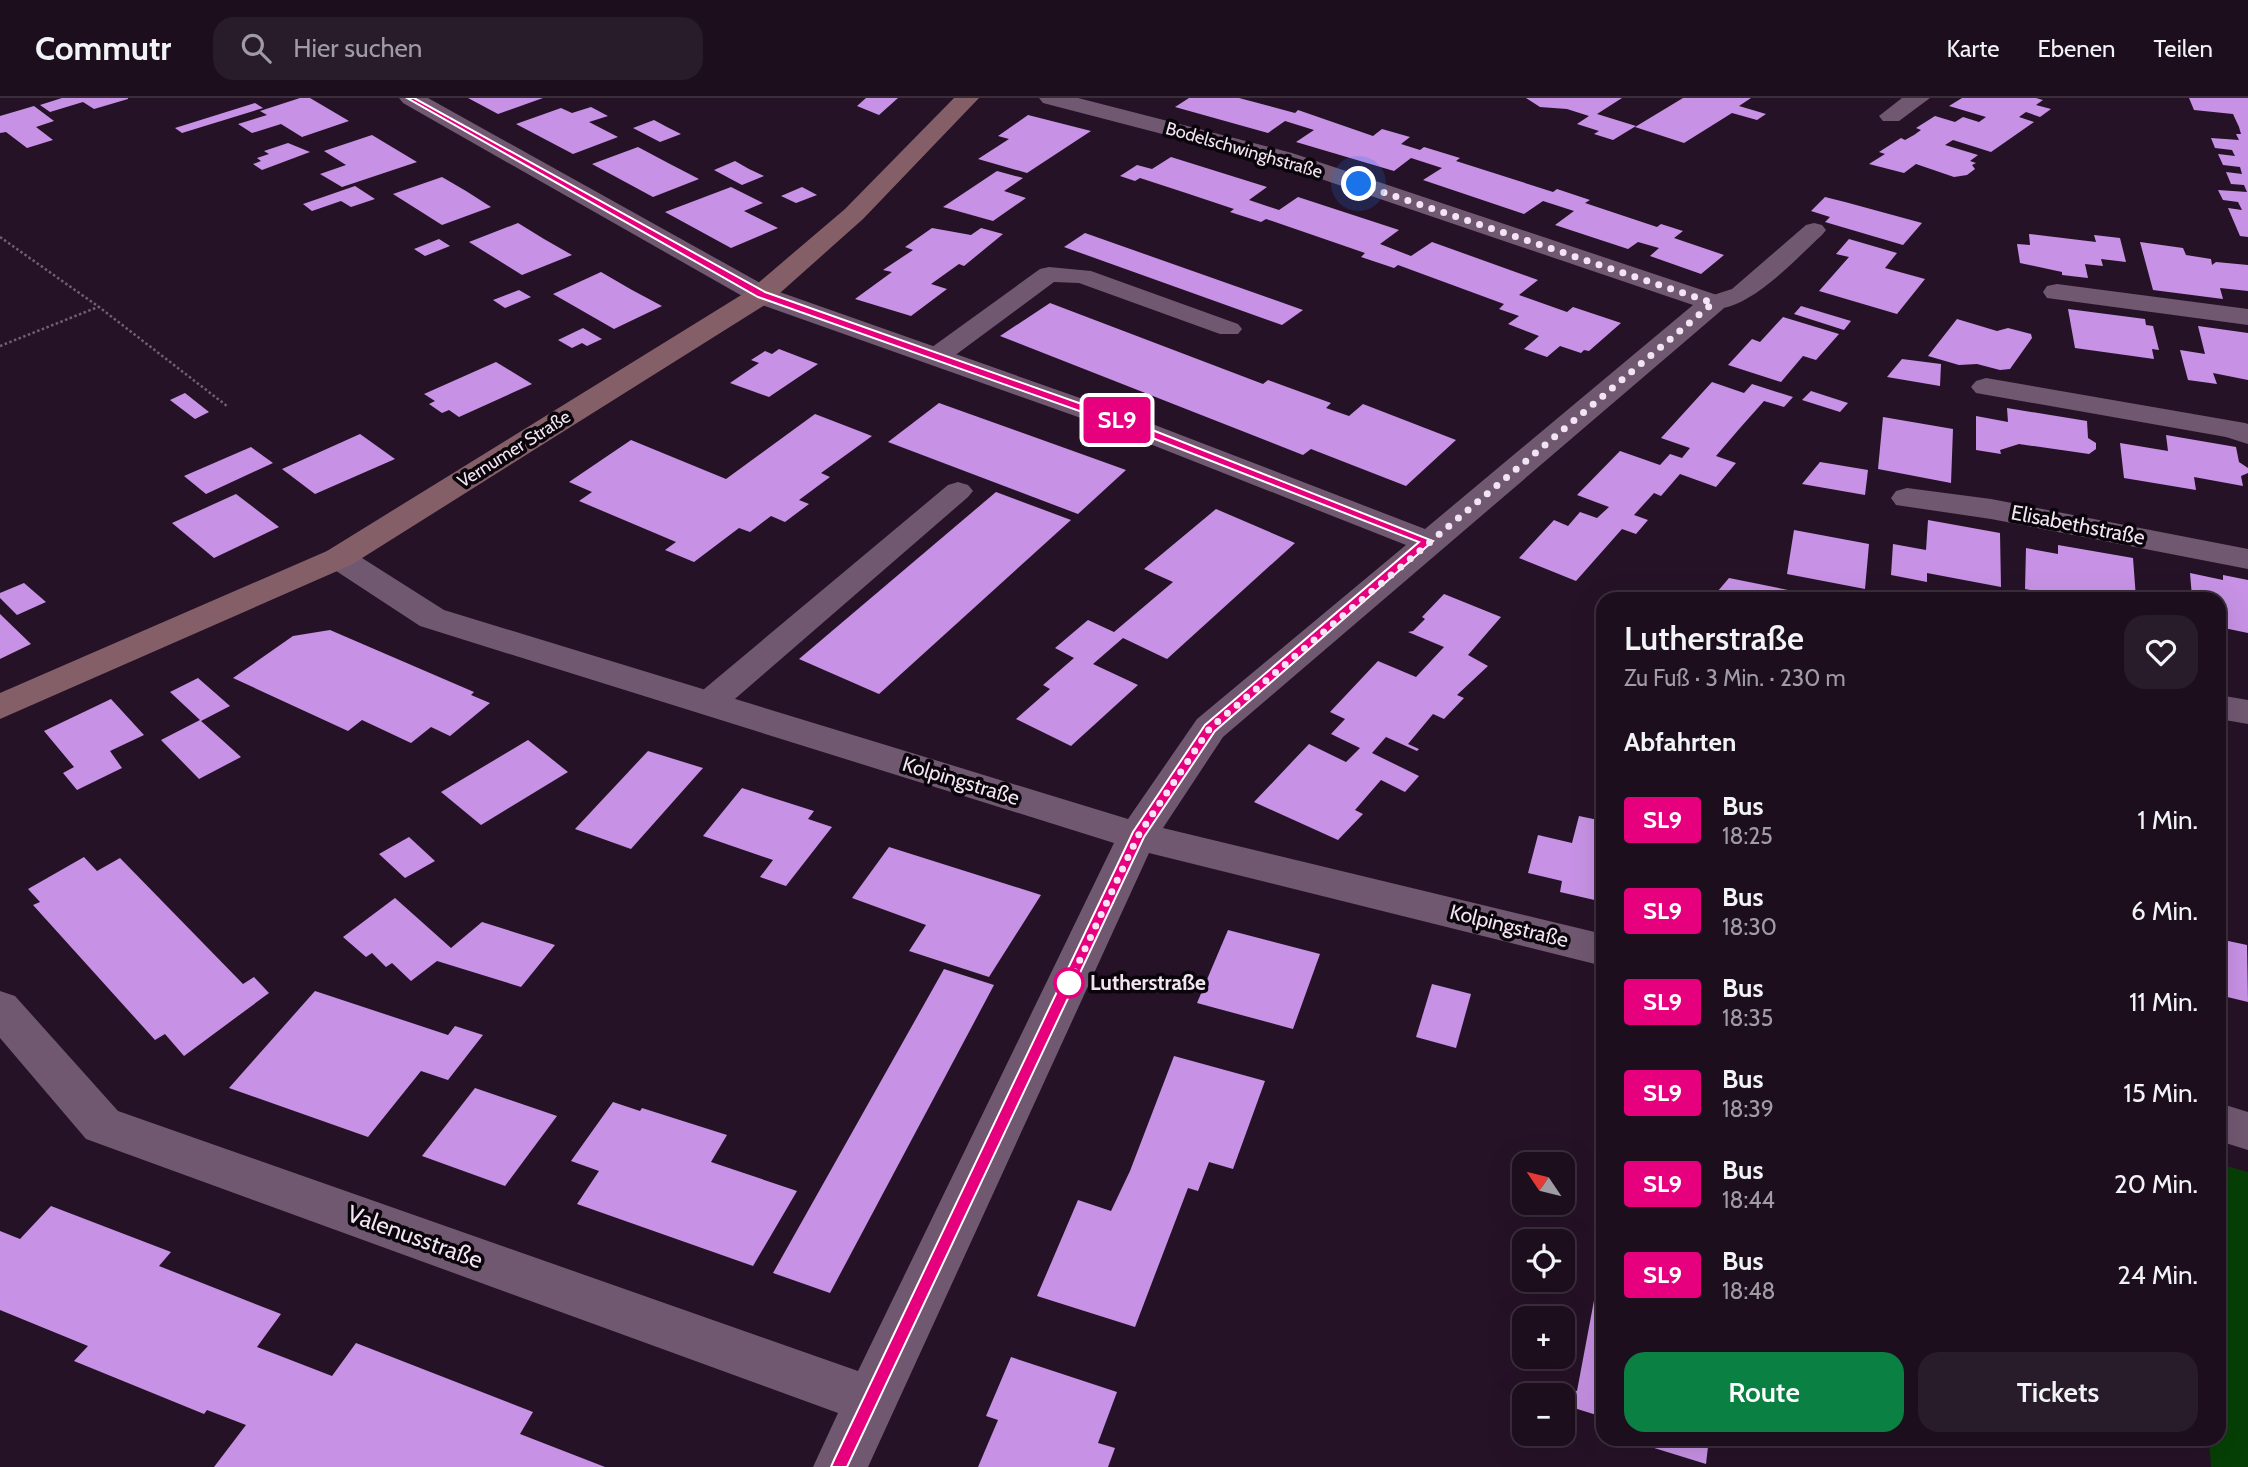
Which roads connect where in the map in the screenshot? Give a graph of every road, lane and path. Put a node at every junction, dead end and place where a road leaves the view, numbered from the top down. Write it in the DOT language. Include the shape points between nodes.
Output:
graph roads {
  1 [pos="411,98"];
  2 [pos="967,98"];
  3 [pos="1051,98"];
  4 [pos="1918,98"];
  5 [pos="1891,116"];
  6 [pos="1814,230"];
  7 [pos="0,237"];
  8 [pos="2057,292"];
  9 [pos="761,295"];
  10 [pos="1713,303"];
  11 [pos="99,307"];
  12 [pos="2248,317"];
  13 [pos="1229,329"];
  14 [pos="0,346"];
  15 [pos="937,356"];
  16 [pos="1986,387"];
  17 [pos="227,406"];
  18 [pos="2248,435"];
  19 [pos="958,491"];
  20 [pos="1907,498"];
  21 [pos="1427,541"];
  22 [pos="339,558"];
  23 [pos="2248,559"];
  24 [pos="709,703"];
  25 [pos="0,707"];
  26 [pos="2226,708"];
  27 [pos="2248,712"];
  28 [pos="1138,836"];
  29 [pos="1596,948"];
  30 [pos="0,1008"];
  31 [pos="2226,1124"];
  32 [pos="2248,1131"];
  33 [pos="873,1401"];
  34 [pos="840,1467"];
  1 -- 9 [label="street"];
  2 -- 9 [label="street, Vernumer Straße" via="854,214"];
  3 -- 10 [label="street, Bodelschwinghstraße" via="1283,158"];
  4 -- 5 [label="street"];
  6 -- 10 [label="lane" via="1741,294"];
  7 -- 11 [label="path"];
  8 -- 12 [label="street"];
  9 -- 15 [label="street"];
  9 -- 22 [label="street, Vernumer Straße"];
  10 -- 21 [label="street"];
  11 -- 14 [label="path"];
  11 -- 17 [label="path"];
  13 -- 15 [label="lane" via="1082,276 1059,272 1049,274"];
  15 -- 21 [label="street"];
  16 -- 18 [label="street"];
  19 -- 24 [label="lane"];
  20 -- 23 [label="street, Elisabethstraße" via="1991,509"];
  21 -- 28 [label="street" via="1210,728"];
  22 -- 24 [label="street, Kolpingstraße" via="432,618"];
  22 -- 25 [label="street, Vernumer Straße"];
  24 -- 28 [label="street, Kolpingstraße"];
  26 -- 27 [label="street"];
  28 -- 29 [label="street, Kolpingstraße"];
  28 -- 33 [label="street"];
  30 -- 33 [label="street, Valenusstraße" via="102,1125"];
  31 -- 32 [label="street"];
  33 -- 34 [label="street"];
}
